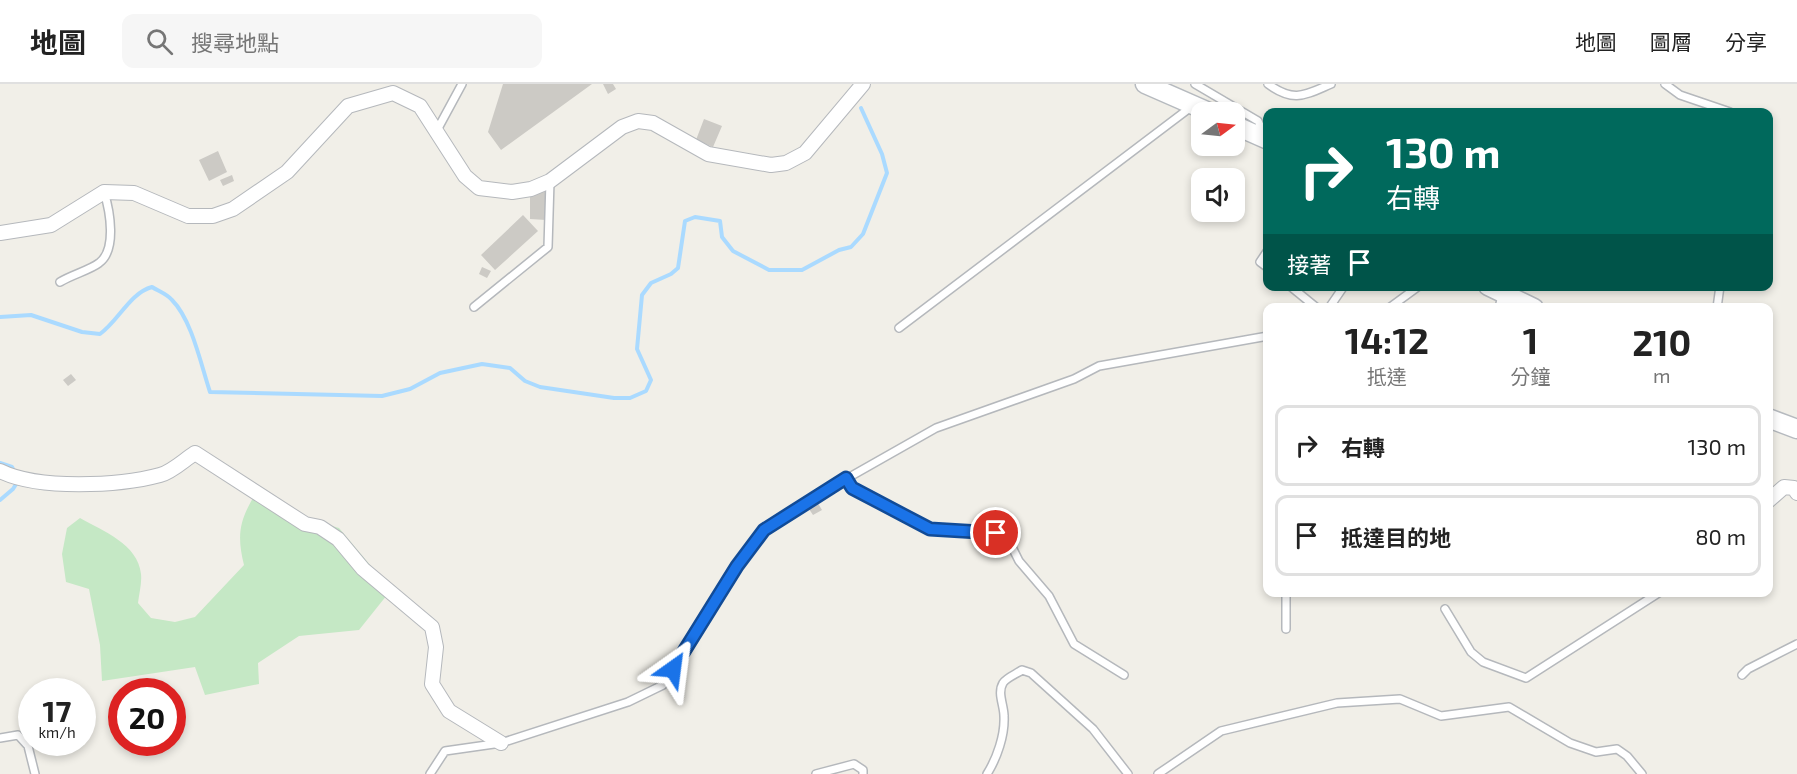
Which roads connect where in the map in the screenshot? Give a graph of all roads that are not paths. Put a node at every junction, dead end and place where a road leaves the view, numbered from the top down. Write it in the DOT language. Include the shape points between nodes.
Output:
graph roads {
  1 [pos="462,84"];
  2 [pos="863,84"];
  3 [pos="1145,84"];
  4 [pos="1195,84"];
  5 [pos="1268,84"];
  6 [pos="1331,84"];
  7 [pos="1665,84"];
  8 [pos="1191,105"];
  9 [pos="1718,108"];
  10 [pos="1191,116"];
  11 [pos="1245,129"];
  12 [pos="436,132"];
  13 [pos="1263,132"];
  14 [pos="1263,138"];
  15 [pos="550,181"];
  16 [pos="104,192"];
  17 [pos="0,233"];
  18 [pos="60,282"];
  19 [pos="1296,291"];
  20 [pos="1412,291"];
  21 [pos="1497,296"];
  22 [pos="1311,303"];
  23 [pos="1396,303"];
  24 [pos="1519,303"];
  25 [pos="474,307"];
  26 [pos="899,328"];
  27 [pos="1263,337"];
  28 [pos="1773,420"];
  29 [pos="1797,429"];
  30 [pos="0,471"];
  31 [pos="846,478"];
  32 [pos="1797,493"];
  33 [pos="1773,497"];
  34 [pos="1286,597"];
  35 [pos="1652,597"];
  36 [pos="1445,609"];
  37 [pos="1286,629"];
  38 [pos="1797,644"];
  39 [pos="1124,675"];
  40 [pos="1742,675"];
  41 [pos="0,738"];
  42 [pos="501,743"];
  43 [pos="35,774"];
  44 [pos="430,774"];
  45 [pos="816,774"];
  46 [pos="863,774"];
  47 [pos="987,774"];
  48 [pos="1128,774"];
  49 [pos="1158,774"];
  50 [pos="1642,774"];
  1 -- 12 [label="lane"];
  2 -- 15 [label="street" via="805,153 786,163 771,165 708,154 653,123 638,121 622,127"];
  3 -- 8 [label="street"];
  4 -- 13 [label="lane" via="1258,121"];
  5 -- 6 [label="lane" via="1281,93 1299,97"];
  7 -- 9 [label="lane" via="1680,95"];
  10 -- 26 [label="lane"];
  11 -- 14 [label="street"];
  12 -- 15 [label="street" via="465,176 479,188 512,192"];
  12 -- 16 [label="street" via="420,106 393,93 348,106 286,172 233,208 213,216 188,216 134,193"];
  15 -- 25 [label="lane" via="548,247"];
  16 -- 17 [label="street" via="51,225"];
  16 -- 18 [label="lane" via="110,243 107,255 97,265"];
  19 -- 22 [label="lane"];
  20 -- 23 [label="lane"];
  21 -- 24 [label="street"];
  27 -- 31 [label="lane" via="1099,366 1074,379 936,428"];
  28 -- 29 [label="street"];
  30 -- 42 [label="street" via="9,476 67,483 109,484 162,475 195,453 305,524 320,527 338,539 363,569 432,627 436,647 432,684 449,711"];
  31 -- 39 [label="lane" via="852,488 930,529 996,533 1009,541 1019,561 1049,596 1074,644"];
  31 -- 42 [label="lane" via="764,530 663,685 628,702"];
  32 -- 33 [label="street" via="1794,488 1784,487"];
  34 -- 37 [label="lane"];
  35 -- 36 [label="lane" via="1526,678 1483,662 1472,652"];
  38 -- 40 [label="lane"];
  41 -- 43 [label="lane" via="18,735 28,746"];
  42 -- 44 [label="lane" via="445,751"];
  45 -- 46 [label="lane" via="854,764"];
  47 -- 48 [label="lane" via="1004,730 1000,690 1004,681 1022,670 1031,673 1093,729"];
  49 -- 50 [label="lane" via="1221,730 1337,703 1400,699 1441,716 1509,707 1570,743 1596,752 1617,749"];
}
